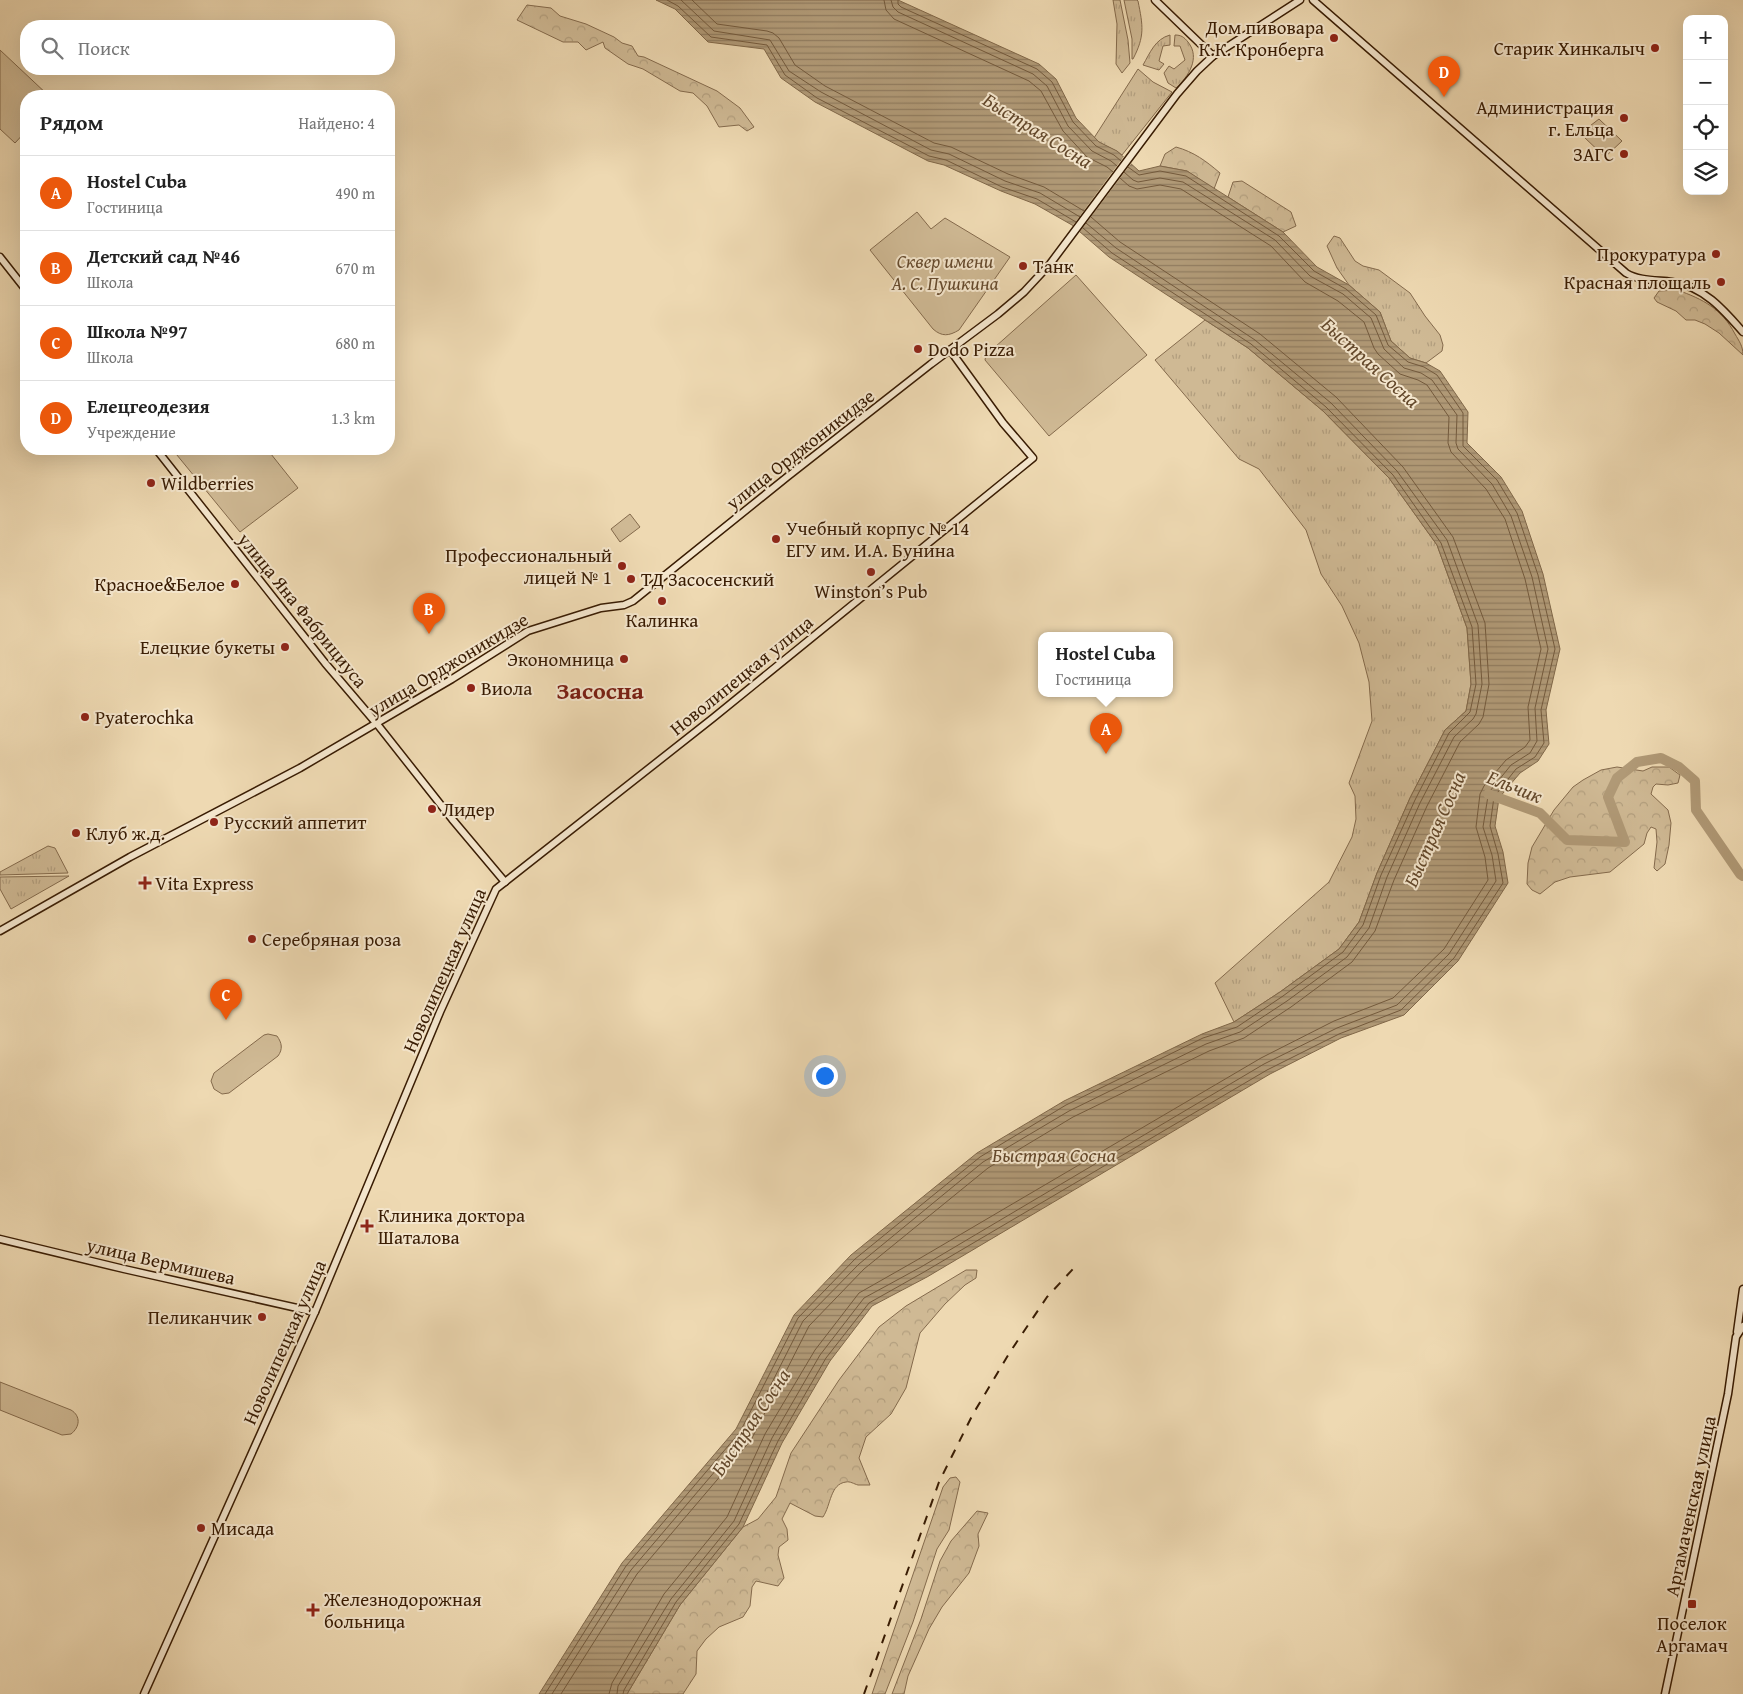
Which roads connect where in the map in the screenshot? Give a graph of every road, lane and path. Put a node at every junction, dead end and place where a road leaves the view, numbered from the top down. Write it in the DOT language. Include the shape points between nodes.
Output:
graph roads {
  1 [pos="1156,0"];
  2 [pos="1300,0"];
  3 [pos="1313,0"];
  4 [pos="1213,56"];
  5 [pos="0,257"];
  6 [pos="20,282"];
  7 [pos="1743,332"];
  8 [pos="950,350"];
  9 [pos="161,455"];
  10 [pos="378,724"];
  11 [pos="505,882"];
  12 [pos="0,931"];
  13 [pos="0,1239"];
  14 [pos="1743,1289"];
  15 [pos="315,1312"];
  16 [pos="1743,1326"];
  17 [pos="1736,1336"];
  18 [pos="144,1694"];
  19 [pos="1665,1694"];
  1 -- 4 [label="street"];
  2 -- 4 [label="street, улица Орджоникидзе"];
  3 -- 7 [label="street" via="1626,273 1635,278 1692,288 1718,304"];
  4 -- 8 [label="street, улица Орджоникидзе" via="1175,97 1050,264 1024,292"];
  5 -- 6 [label="street"];
  8 -- 10 [label="street, улица Орджоникидзе" via="633,601 528,631"];
  8 -- 11 [label="street, Новолипецкая улица" via="1033,458"];
  9 -- 10 [label="street, улица Яна Фабрициуса" via="319,656"];
  10 -- 11 [label="street, улица Яна Фабрициуса"];
  10 -- 12 [label="street, улица Орджоникидзе"];
  11 -- 15 [label="street, Новолипецкая улица" via="496,888 440,1012"];
  13 -- 15 [label="street, улица Вермишева"];
  14 -- 17 [label="street"];
  15 -- 18 [label="street, Новолипецкая улица"];
  16 -- 17 [label="street, Аргамаченская улица"];
  17 -- 19 [label="street, Аргамаченская улица" via="1728,1394"];
}
